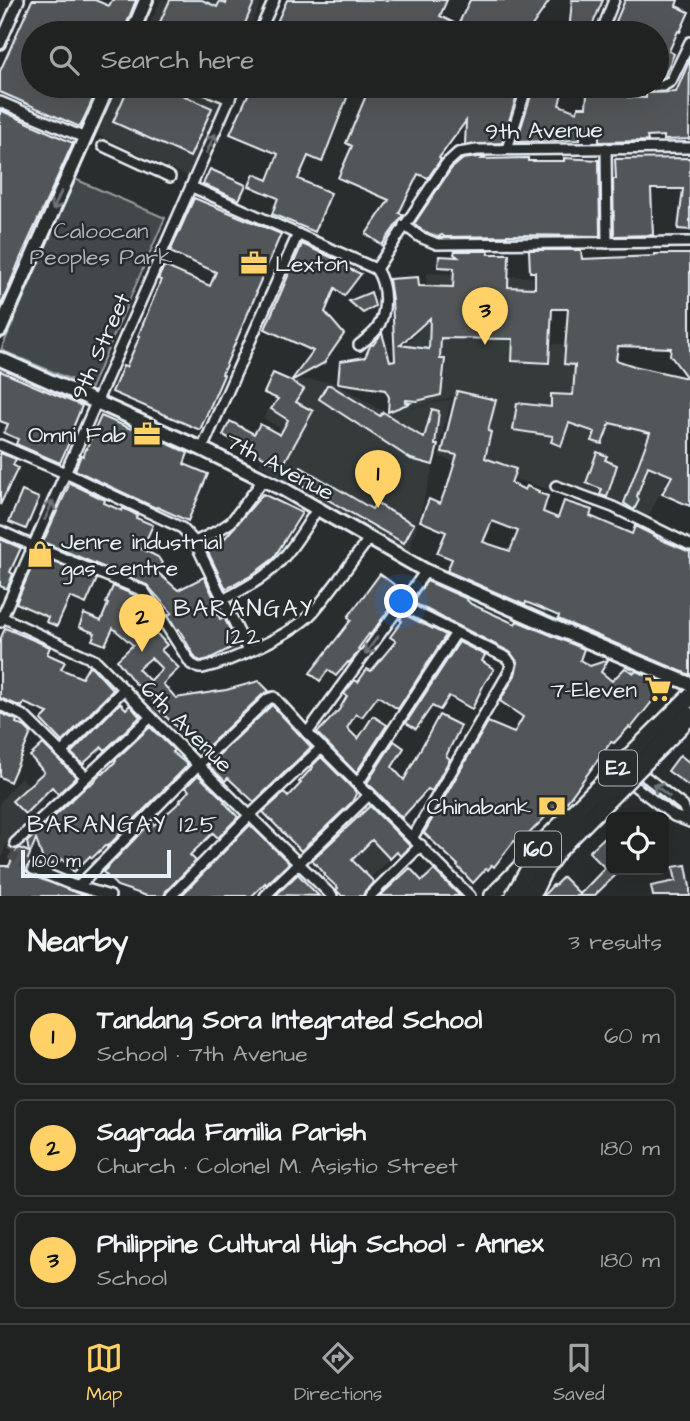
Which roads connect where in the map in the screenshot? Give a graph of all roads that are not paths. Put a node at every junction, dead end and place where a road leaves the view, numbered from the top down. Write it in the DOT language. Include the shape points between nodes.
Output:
graph roads {
  1 [pos="19,0"];
  2 [pos="146,0"];
  3 [pos="274,0"];
  4 [pos="614,0"];
  5 [pos="137,21"];
  6 [pos="264,21"];
  7 [pos="606,21"];
  8 [pos="690,43"];
  9 [pos="0,44"];
  10 [pos="686,60"];
  11 [pos="669,82"];
  12 [pos="103,98"];
  13 [pos="523,98"];
  14 [pos="230,99"];
  15 [pos="0,102"];
  16 [pos="85,138"];
  17 [pos="103,146"];
  18 [pos="606,148"];
  19 [pos="690,148"];
  20 [pos="507,149"];
  21 [pos="170,177"];
  22 [pos="192,187"];
  23 [pos="404,225"];
  24 [pos="298,234"];
  25 [pos="690,242"];
  26 [pos="607,243"];
  27 [pos="376,269"];
  28 [pos="0,330"];
  29 [pos="359,345"];
  30 [pos="0,359"];
  31 [pos="97,401"];
  32 [pos="0,445"];
  33 [pos="202,449"];
  34 [pos="65,473"];
  35 [pos="264,479"];
  36 [pos="556,486"];
  37 [pos="318,508"];
  38 [pos="0,531"];
  39 [pos="369,539"];
  40 [pos="195,542"];
  41 [pos="690,545"];
  42 [pos="33,546"];
  43 [pos="425,571"];
  44 [pos="223,600"];
  45 [pos="401,605"];
  46 [pos="1,618"];
  47 [pos="456,633"];
  48 [pos="248,651"];
  49 [pos="690,684"];
  50 [pos="124,689"];
  51 [pos="690,696"];
  52 [pos="0,705"];
  53 [pos="151,716"];
  54 [pos="689,726"];
  55 [pos="307,733"];
  56 [pos="321,747"];
  57 [pos="62,751"];
  58 [pos="198,765"];
  59 [pos="86,777"];
  60 [pos="637,779"];
  61 [pos="358,783"];
  62 [pos="370,794"];
  63 [pos="250,815"];
  64 [pos="412,837"];
  65 [pos="545,840"];
  66 [pos="15,843"];
  67 [pos="421,845"];
  68 [pos="298,862"];
  69 [pos="33,869"];
  70 [pos="79,886"];
  71 [pos="110,896"];
  72 [pos="171,896"];
  73 [pos="265,896"];
  74 [pos="332,896"];
  75 [pos="370,896"];
  76 [pos="470,896"];
  77 [pos="492,896"];
  78 [pos="505,896"];
  79 [pos="516,896"];
  80 [pos="531,896"];
  1 -- 9 [label="street"];
  2 -- 5 [label="main road"];
  3 -- 6 [label="street"];
  4 -- 7 [label="street"];
  8 -- 10 [label="street"];
  10 -- 11 [label="street"];
  12 -- 16 [label="main road"];
  13 -- 20 [label="street"];
  22 -- 14 [label="street, 9th Street, one-way"];
  15 -- 16 [label="street"];
  16 -- 28 [label="main road, one-way"];
  17 -- 21 [label="street"];
  18 -- 19 [label="street, 9th Avenue"];
  18 -- 20 [label="street, 9th Avenue"];
  18 -- 26 [label="street"];
  20 -- 23 [label="street, 9th Avenue" via="458,153"];
  22 -- 24 [label="street"];
  22 -- 31 [label="street, 9th Street"];
  23 -- 26 [label="street" via="437,244"];
  23 -- 27 [label="street, 9th Avenue"];
  24 -- 27 [label="street"];
  24 -- 33 [label="street"];
  25 -- 26 [label="street"];
  27 -- 29 [label="street" via="383,284 383,312 377,329"];
  30 -- 31 [label="main road, 7th Avenue"];
  31 -- 33 [label="main road, 7th Avenue"];
  31 -- 34 [label="street, 9th Street"];
  32 -- 34 [label="street"];
  33 -- 35 [label="main road, 7th Avenue"];
  34 -- 40 [label="street" via="176,524"];
  42 -- 34 [label="street, 9th Street, one-way"];
  35 -- 37 [label="main road, 7th Avenue"];
  35 -- 40 [label="street" via="231,522"];
  36 -- 41 [label="street" via="613,507"];
  37 -- 39 [label="main road, 7th Avenue"];
  37 -- 44 [label="street" via="272,569"];
  38 -- 42 [label="street"];
  39 -- 43 [label="main road, 7th Avenue"];
  39 -- 48 [label="street" via="306,619"];
  40 -- 44 [label="street"];
  42 -- 46 [label="street, 9th Street"];
  42 -- 48 [label="street" via="144,591 191,664 199,668"];
  43 -- 45 [label="street"];
  43 -- 49 [label="main road, 7th Avenue"];
  44 -- 48 [label="street"];
  45 -- 47 [label="street"];
  45 -- 55 [label="street, one-way"];
  46 -- 50 [label="street, 6th Avenue" via="96,661"];
  47 -- 61 [label="street"];
  47 -- 64 [label="street" via="511,664"];
  50 -- 53 [label="street, 6th Avenue"];
  50 -- 57 [label="street"];
  51 -- 65 [label="highway, E2, bridge"];
  51 -- 77 [label="main road, 160"];
  52 -- 57 [label="street" via="24,716"];
  53 -- 58 [label="street, 6th Avenue"];
  53 -- 59 [label="street"];
  54 -- 60 [label="main road, 160"];
  54 -- 80 [label="highway, E2, bridge" via="558,850"];
  55 -- 56 [label="street"];
  55 -- 58 [label="street" via="274,697"];
  56 -- 61 [label="street"];
  56 -- 63 [label="street"];
  57 -- 59 [label="street"];
  58 -- 63 [label="street, 6th Avenue"];
  58 -- 70 [label="street"];
  59 -- 66 [label="street"];
  60 -- 60 [label="street, one-way" via="674,816 690,822 683,806"];
  60 -- 79 [label="main road, 160"];
  61 -- 62 [label="street"];
  62 -- 64 [label="street"];
  62 -- 68 [label="street"];
  63 -- 68 [label="street, 6th Avenue"];
  63 -- 72 [label="street"];
  64 -- 67 [label="street"];
  65 -- 78 [label="highway, bridge"];
  65 -- 79 [label="highway, E2, bridge"];
  67 -- 75 [label="street"];
  67 -- 76 [label="street"];
  68 -- 73 [label="street"];
  68 -- 74 [label="street, 6th Avenue"];
  69 -- 70 [label="street"];
  70 -- 71 [label="street"];
}
